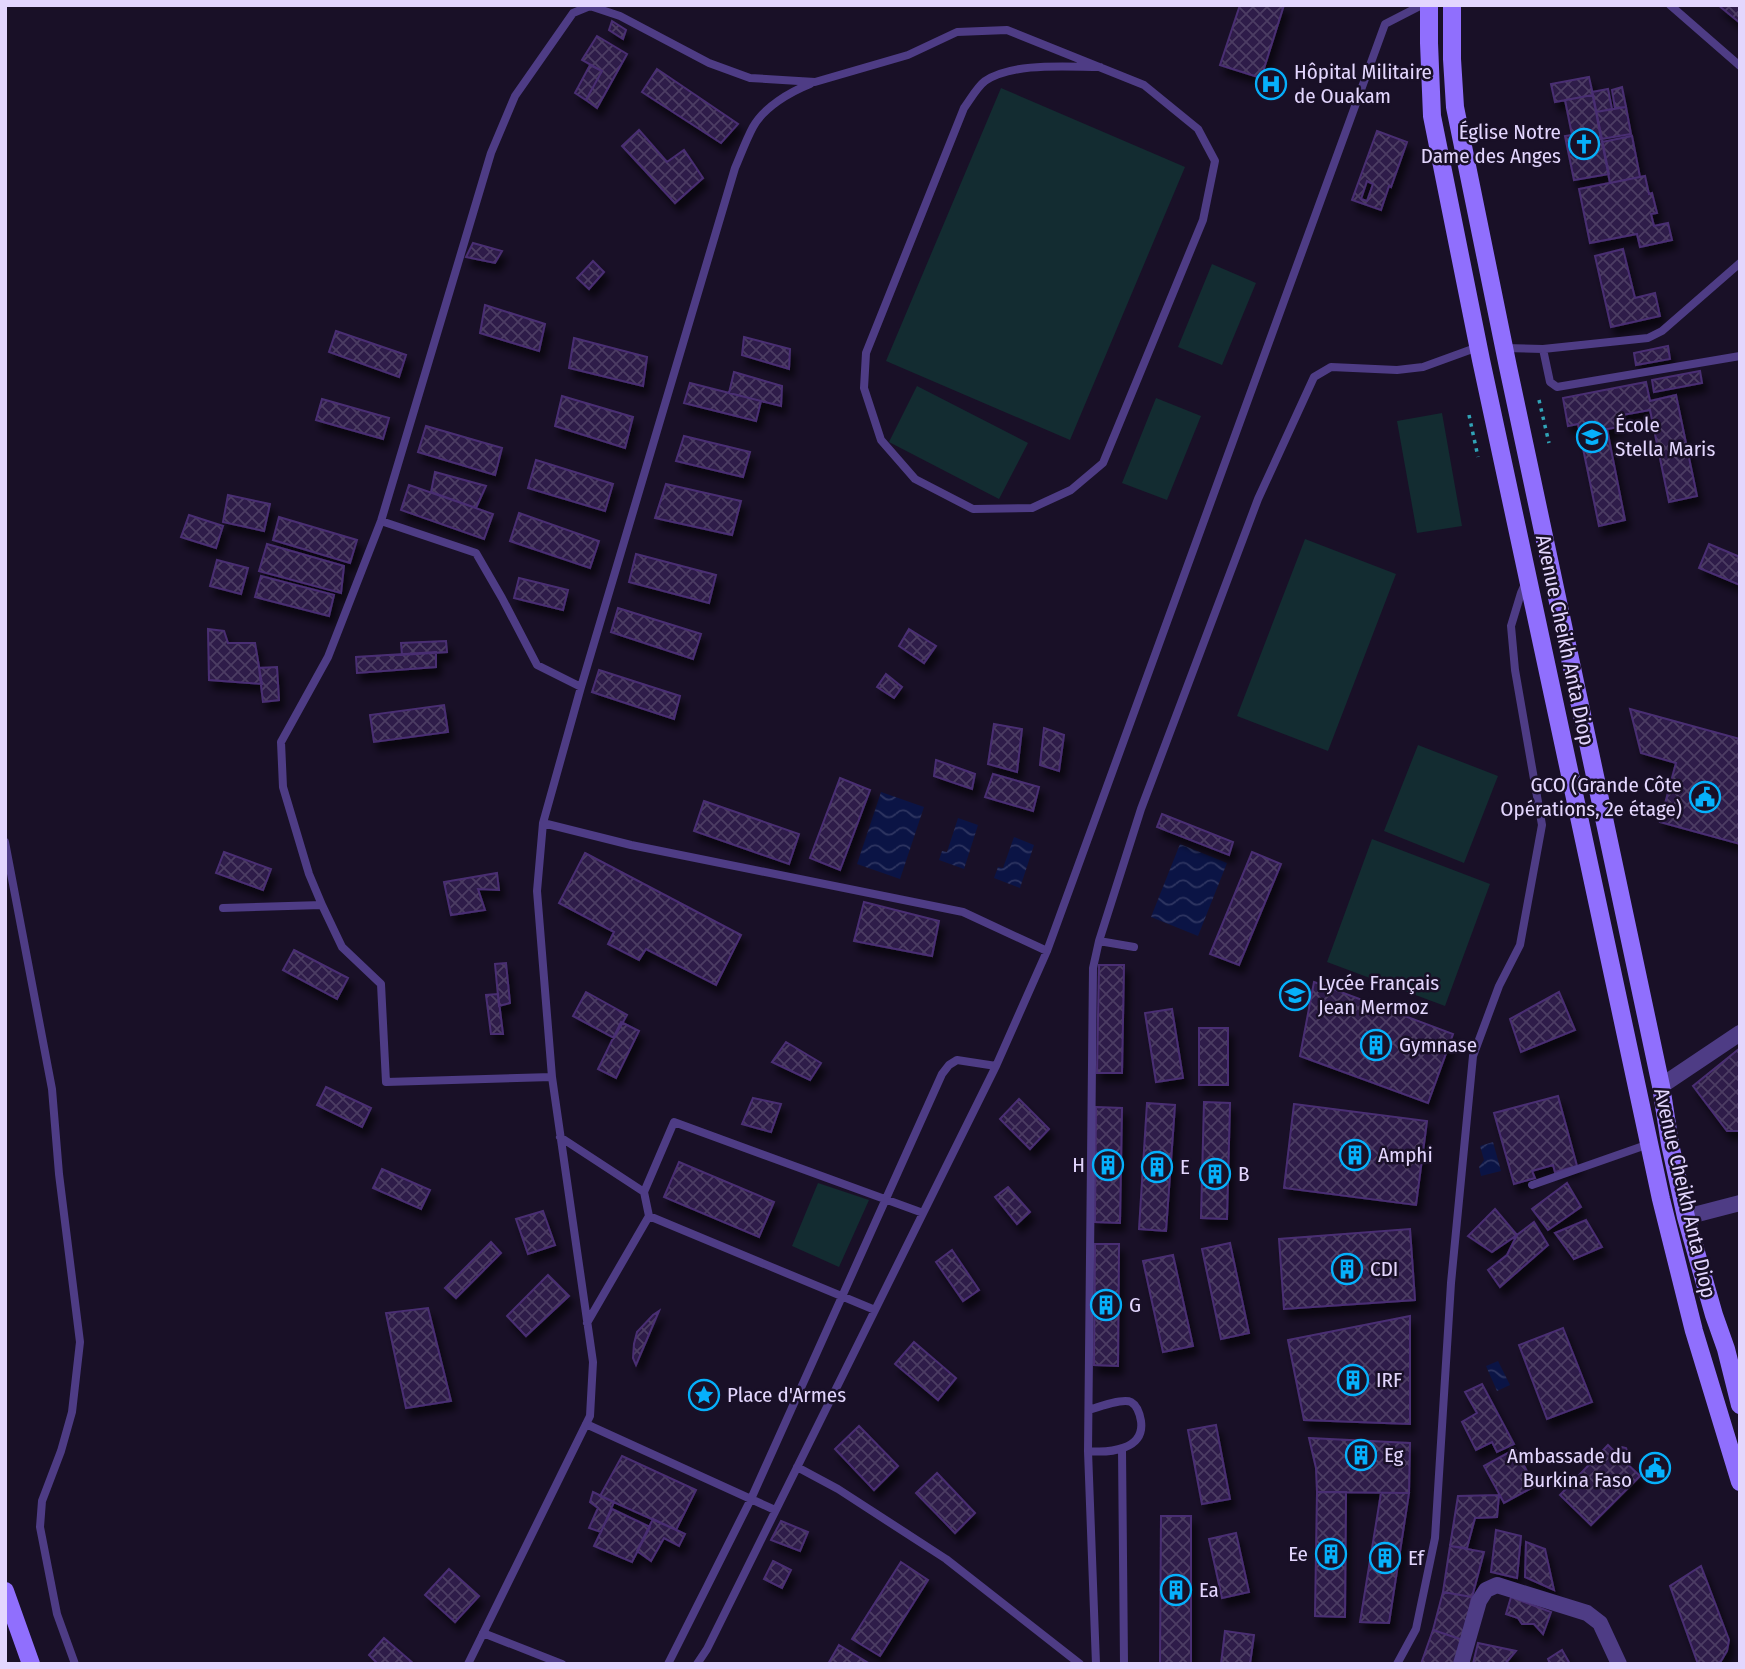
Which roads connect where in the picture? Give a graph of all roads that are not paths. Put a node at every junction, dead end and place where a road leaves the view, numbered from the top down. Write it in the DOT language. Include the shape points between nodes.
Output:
graph roads {
  1 [pos="564,5"];
  2 [pos="1422,5"];
  3 [pos="1429,5"];
  4 [pos="1452,5"];
  5 [pos="1670,5"];
  6 [pos="573,13"];
  7 [pos="1740,66"];
  8 [pos="1100,67"];
  9 [pos="816,82"];
  10 [pos="1740,262"];
  11 [pos="1478,347"];
  12 [pos="1504,348"];
  13 [pos="1543,349"];
  14 [pos="1740,356"];
  15 [pos="381,521"];
  16 [pos="1529,577"];
  17 [pos="581,687"];
  18 [pos="543,822"];
  19 [pos="5,842"];
  20 [pos="322,905"];
  21 [pos="223,908"];
  22 [pos="1099,941"];
  23 [pos="1134,947"];
  24 [pos="1047,951"];
  25 [pos="1740,1033"];
  26 [pos="996,1066"];
  27 [pos="552,1077"];
  28 [pos="1661,1086"];
  29 [pos="560,1137"];
  30 [pos="1649,1143"];
  31 [pos="1532,1185"];
  32 [pos="644,1192"];
  33 [pos="885,1199"];
  34 [pos="1740,1203"];
  35 [pos="923,1213"];
  36 [pos="649,1216"];
  37 [pos="1686,1217"];
  38 [pos="842,1296"];
  39 [pos="875,1310"];
  40 [pos="587,1323"];
  41 [pos="1740,1405"];
  42 [pos="1089,1410"];
  43 [pos="586,1424"];
  44 [pos="1122,1449"];
  45 [pos="1088,1451"];
  46 [pos="797,1468"];
  47 [pos="1740,1482"];
  48 [pos="751,1499"];
  49 [pos="775,1510"];
  50 [pos="5,1591"];
  51 [pos="483,1633"];
  52 [pos="31,1664"];
  53 [pos="75,1664"];
  54 [pos="468,1664"];
  55 [pos="562,1664"];
  56 [pos="668,1664"];
  57 [pos="697,1664"];
  58 [pos="1080,1664"];
  59 [pos="1096,1664"];
  60 [pos="1124,1664"];
  61 [pos="1397,1664"];
  62 [pos="1461,1664"];
  63 [pos="1619,1664"];
  1 -- 6 [label="lane"];
  2 -- 24 [label="lane" via="1385,24"];
  3 -- 11 [label="street, Avenue Cheikh Anta Diop" via="1432,116"];
  4 -- 12 [label="street, Avenue Cheikh Anta Diop" via="1455,107"];
  5 -- 7 [label="lane"];
  6 -- 9 [label="lane" via="590,6 620,16 709,63 750,78"];
  6 -- 15 [label="lane" via="515,96 491,153"];
  8 -- 8 [label="lane" via="1144,85 1199,129 1215,161 1203,220 1103,463 1071,490 1032,509 973,509 915,479 881,440 864,388 866,353 964,108 984,82 1043,66"];
  8 -- 9 [label="lane" via="1007,30 957,32 908,55"];
  9 -- 17 [label="lane" via="796,89 768,109 754,125 735,168"];
  10 -- 13 [label="lane" via="1662,331 1648,338"];
  11 -- 16 [label="street, Avenue Cheikh Anta Diop"];
  11 -- 22 [label="lane" via="1423,367 1331,367 1314,377 1248,525 1142,809"];
  12 -- 13 [label="lane"];
  12 -- 28 [label="street, Avenue Cheikh Anta Diop"];
  13 -- 14 [label="lane" via="1550,382 1557,387"];
  15 -- 17 [label="lane" via="475,553 537,665"];
  15 -- 20 [label="lane" via="328,657 281,742 282,787"];
  16 -- 30 [label="street, Avenue Cheikh Anta Diop"];
  16 -- 61 [label="lane" via="1511,626 1542,825 1520,945 1473,1056 1451,1283 1435,1538 1416,1629"];
  17 -- 18 [label="lane"];
  18 -- 24 [label="lane" via="631,845 963,912"];
  18 -- 27 [label="lane" via="537,891"];
  19 -- 53 [label="lane" via="52,1089 80,1342 72,1412 42,1501 40,1527 57,1614"];
  20 -- 21 [label="lane"];
  20 -- 27 [label="lane" via="342,947 382,984 386,1082"];
  22 -- 23 [label="lane"];
  22 -- 42 [label="lane" via="1093,968"];
  24 -- 26 [label="lane"];
  25 -- 28 [label="street"];
  26 -- 33 [label="lane" via="957,1060 949,1065"];
  26 -- 35 [label="lane"];
  27 -- 29 [label="lane"];
  28 -- 37 [label="street, Avenue Cheikh Anta Diop"];
  29 -- 32 [label="lane"];
  29 -- 40 [label="lane"];
  30 -- 31 [label="lane"];
  30 -- 47 [label="street, Avenue Cheikh Anta Diop" via="1682,1288"];
  32 -- 33 [label="lane" via="674,1122"];
  32 -- 36 [label="lane"];
  33 -- 35 [label="lane"];
  33 -- 38 [label="lane"];
  34 -- 37 [label="street"];
  35 -- 39 [label="lane"];
  36 -- 38 [label="lane"];
  36 -- 40 [label="lane"];
  37 -- 41 [label="street, Avenue Cheikh Anta Diop" via="1714,1315 1730,1348"];
  38 -- 39 [label="lane"];
  38 -- 48 [label="lane"];
  39 -- 46 [label="lane"];
  40 -- 43 [label="lane" via="593,1362"];
  42 -- 44 [label="lane" via="1132,1402 1142,1425 1133,1444"];
  42 -- 45 [label="lane"];
  43 -- 48 [label="lane"];
  43 -- 51 [label="lane"];
  44 -- 45 [label="lane"];
  44 -- 60 [label="lane"];
  45 -- 59 [label="lane"];
  46 -- 49 [label="lane"];
  46 -- 58 [label="lane" via="946,1559"];
  48 -- 49 [label="lane"];
  48 -- 56 [label="lane"];
  49 -- 57 [label="lane"];
  50 -- 52 [label="street"];
  51 -- 54 [label="lane"];
  51 -- 55 [label="lane"];
  62 -- 63 [label="street" via="1479,1601 1486,1590 1497,1585 1587,1613 1600,1623"];
}
